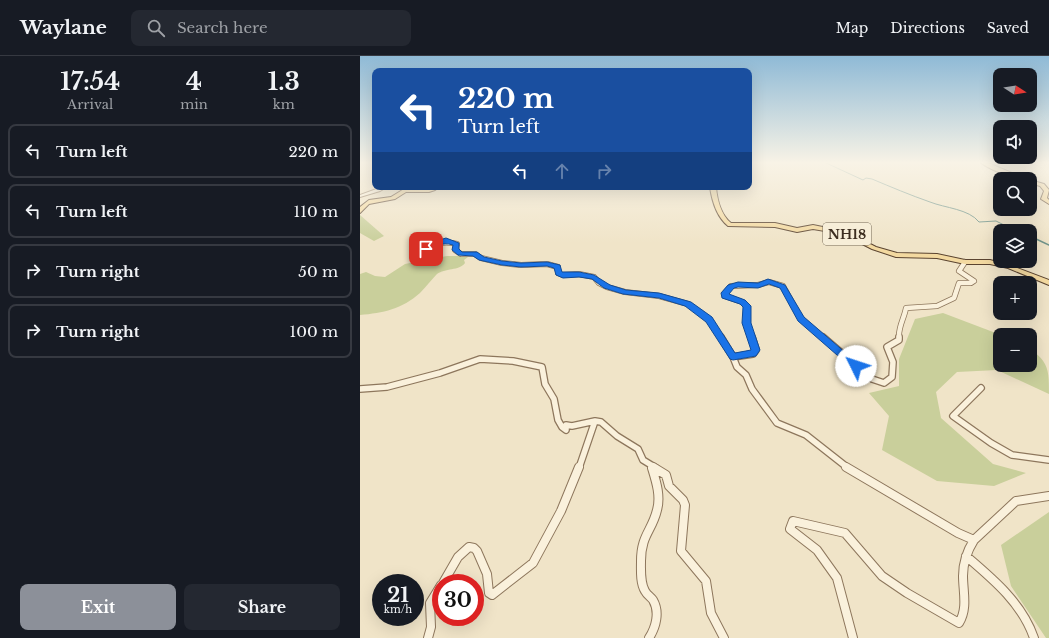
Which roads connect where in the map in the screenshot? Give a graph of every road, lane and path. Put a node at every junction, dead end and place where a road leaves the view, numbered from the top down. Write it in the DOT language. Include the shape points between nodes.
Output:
graph roads {
  1 [pos="1046,189"];
  2 [pos="379,190"];
  3 [pos="406,190"];
  4 [pos="406,190"];
  5 [pos="429,190"];
  6 [pos="714,190"];
  7 [pos="360,196"];
  8 [pos="1049,202"];
  9 [pos="360,211"];
  10 [pos="421,252"];
  11 [pos="965,262"];
  12 [pos="1049,283"];
  13 [pos="733,357"];
  14 [pos="981,388"];
  15 [pos="360,389"];
  16 [pos="595,421"];
  17 [pos="1049,460"];
  18 [pos="652,468"];
  19 [pos="1049,496"];
  20 [pos="974,540"];
  21 [pos="966,556"];
  22 [pos="449,574"];
  23 [pos="432,600"];
  24 [pos="428,638"];
  25 [pos="649,638"];
  26 [pos="724,638"];
  27 [pos="853,638"];
  28 [pos="1034,638"];
  1 -- 8 [label="main road" via="1044,199"];
  2 -- 7 [label="street"];
  3 -- 9 [label="main road" via="392,198 369,202"];
  4 -- 5 [label="main road"];
  6 -- 11 [label="main road, NH18" via="716,204 730,225 775,225 797,230 813,227 845,233 874,248 896,255 941,256"];
  10 -- 13 [label="street" via="432,244 446,240 457,244 455,250 460,254 475,254 502,263 547,264 558,267 558,273 563,275 579,274 594,277 607,287 688,304 709,320"];
  11 -- 12 [label="main road, NH18" via="985,261 1003,265"];
  11 -- 13 [label="street" via="959,271 974,281 959,283 954,298 937,306 906,308 898,330 899,340 887,347 893,362 892,377 884,383 872,379 801,319 783,286 768,282 731,286 725,293 725,296 747,306 747,323 756,350 753,354"];
  13 -- 20 [label="street" via="737,367 746,375 752,389 777,423 806,435 842,465"];
  14 -- 17 [label="street" via="953,416 1012,455"];
  15 -- 16 [label="street" via="387,387 480,359 514,361 543,368 544,384 553,397 556,419 563,428 566,430 566,425"];
  16 -- 18 [label="street" via="605,424 617,436 638,449 641,460"];
  16 -- 22 [label="street" via="584,456 561,511 533,563 492,595 489,593 487,574 474,548 469,547 459,553"];
  18 -- 25 [label="street" via="657,480 658,508 644,538 641,552 644,590 656,608 655,627"];
  18 -- 26 [label="street" via="666,475 669,486 683,500 685,505 681,551 706,581 711,614"];
  19 -- 20 [label="street" via="1016,501"];
  20 -- 21 [label="street"];
  21 -- 27 [label="street" via="963,570 965,604 959,623 882,576 845,533 793,521 790,528 817,550 837,578"];
  21 -- 28 [label="street" via="988,575 1013,603 1031,628"];
  23 -- 24 [label="street"];
}
